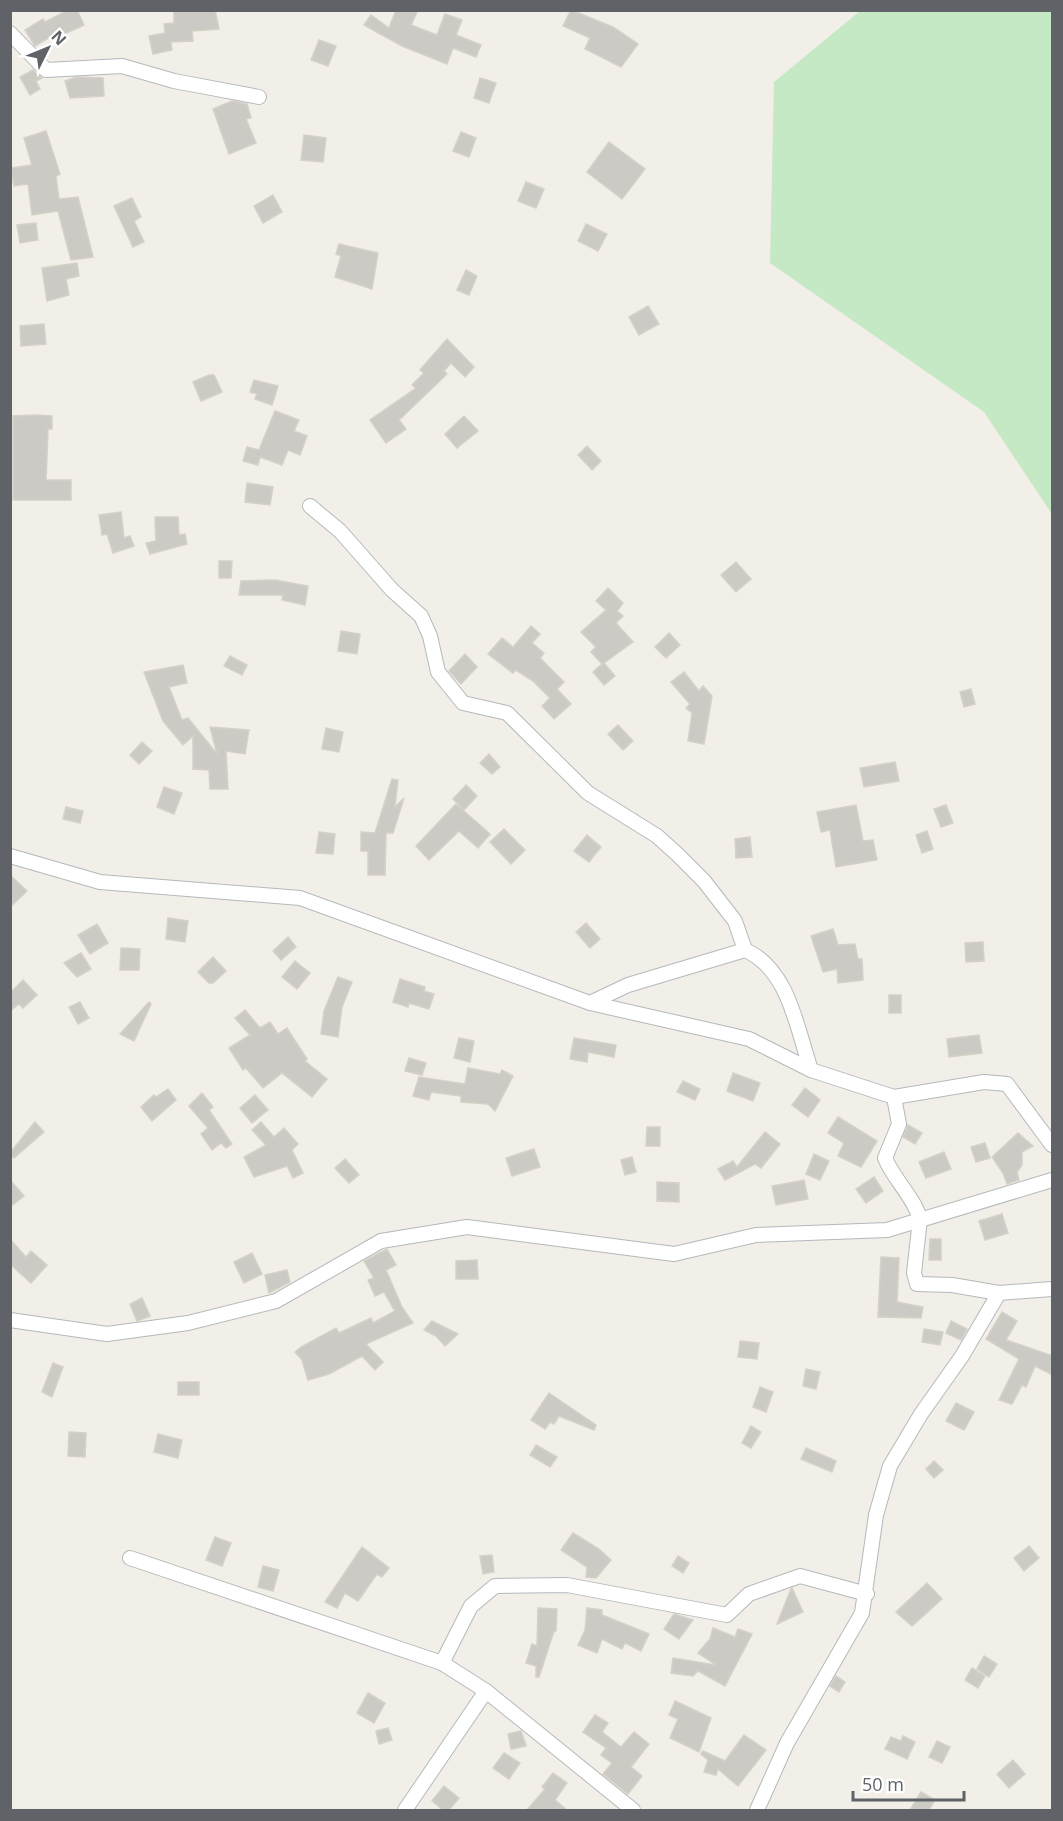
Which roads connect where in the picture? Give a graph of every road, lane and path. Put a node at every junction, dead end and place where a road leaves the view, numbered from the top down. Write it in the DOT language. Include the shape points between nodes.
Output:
graph roads {
  1 [pos="10,33"];
  2 [pos="259,97"];
  3 [pos="310,506"];
  4 [pos="10,856"];
  5 [pos="745,950"];
  6 [pos="590,1003"];
  7 [pos="811,1070"];
  8 [pos="894,1096"];
  9 [pos="1053,1145"];
  10 [pos="1053,1180"];
  11 [pos="920,1219"];
  12 [pos="1053,1289"];
  13 [pos="999,1293"];
  14 [pos="10,1320"];
  15 [pos="130,1558"];
  16 [pos="867,1594"];
  17 [pos="442,1664"];
  18 [pos="486,1691"];
  19 [pos="405,1810"];
  20 [pos="633,1810"];
  21 [pos="757,1810"];
  1 -- 2 [label="street" via="46,70 122,66 174,81"];
  3 -- 5 [label="street" via="340,531 420,616 430,636 438,672 463,703 507,713 588,793 657,836 704,881 735,921"];
  4 -- 6 [label="street" via="100,882 300,898"];
  5 -- 6 [label="street" via="628,985"];
  5 -- 7 [label="street" via="761,957 779,978"];
  6 -- 7 [label="street" via="749,1039"];
  7 -- 8 [label="street"];
  8 -- 9 [label="street" via="984,1082 1006,1084"];
  8 -- 11 [label="street" via="898,1124 885,1158"];
  10 -- 11 [label="street"];
  11 -- 13 [label="street" via="914,1273 917,1284"];
  11 -- 14 [label="street" via="887,1230 756,1235 674,1254 467,1227 381,1241 276,1302 188,1323 107,1334"];
  12 -- 13 [label="street"];
  13 -- 16 [label="street" via="890,1466 876,1515"];
  15 -- 17 [label="street"];
  16 -- 17 [label="street" via="800,1576 749,1594 727,1615 567,1585 495,1586 471,1606"];
  16 -- 21 [label="street" via="862,1613 787,1743"];
  17 -- 18 [label="street"];
  18 -- 19 [label="street"];
  18 -- 20 [label="street"];
}
